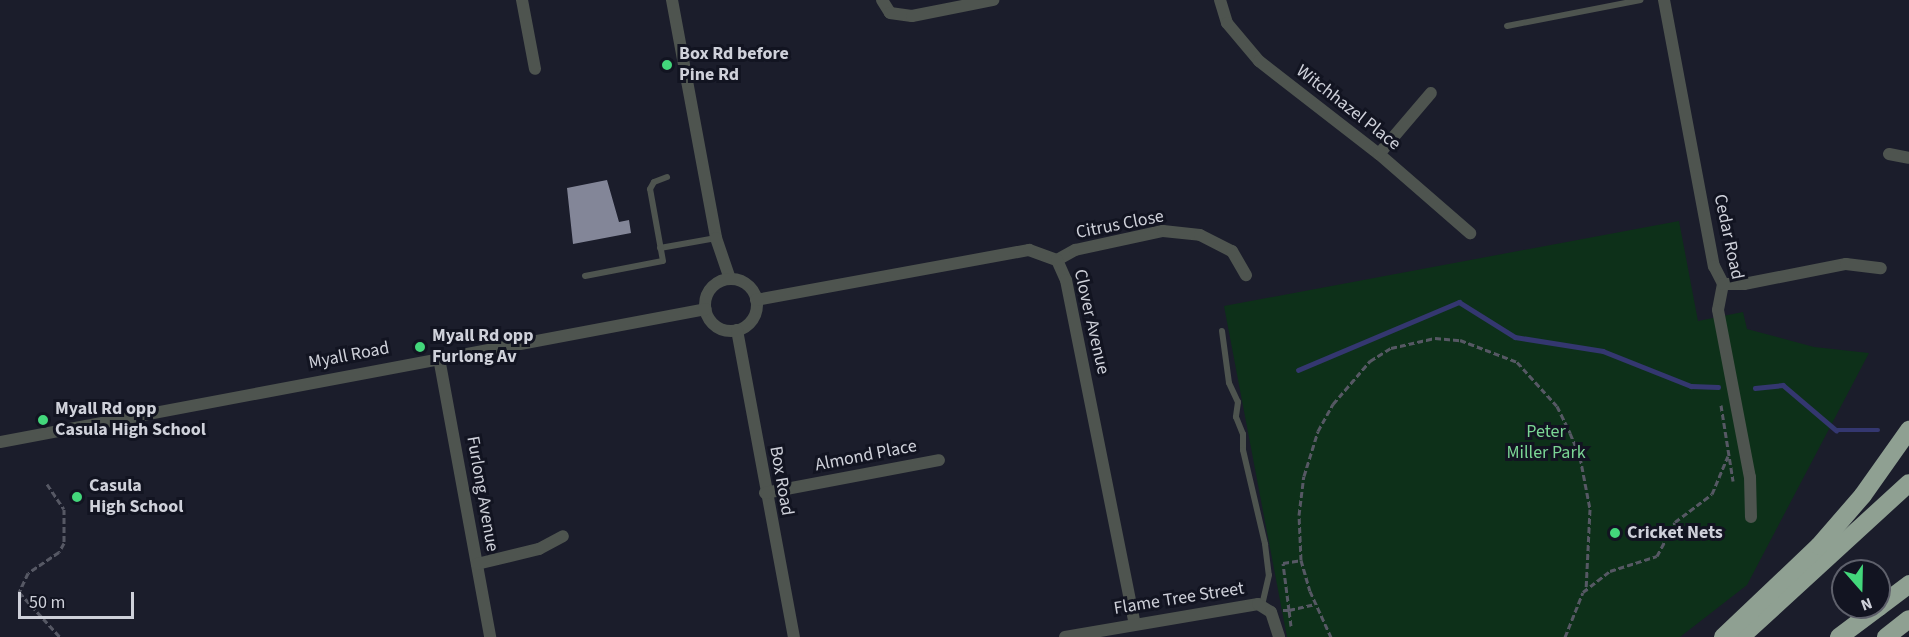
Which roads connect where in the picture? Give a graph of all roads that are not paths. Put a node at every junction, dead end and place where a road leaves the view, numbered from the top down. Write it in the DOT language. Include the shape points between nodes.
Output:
graph roads {
  1 [pos="522,0"];
  2 [pos="672,0"];
  3 [pos="882,0"];
  4 [pos="993,0"];
  5 [pos="1220,0"];
  6 [pos="1641,0"];
  7 [pos="1664,0"];
  8 [pos="1507,26"];
  9 [pos="535,69"];
  10 [pos="1431,93"];
  11 [pos="1378,154"];
  12 [pos="1889,154"];
  13 [pos="1909,158"];
  14 [pos="667,177"];
  15 [pos="1470,233"];
  16 [pos="716,238"];
  17 [pos="660,248"];
  18 [pos="1057,260"];
  19 [pos="1881,268"];
  20 [pos="1246,275"];
  21 [pos="585,276"];
  22 [pos="730,279"];
  23 [pos="1723,284"];
  24 [pos="756,300"];
  25 [pos="706,309"];
  26 [pos="737,330"];
  27 [pos="1222,331"];
  28 [pos="439,358"];
  29 [pos="1909,430"];
  30 [pos="0,442"];
  31 [pos="939,460"];
  32 [pos="1909,483"];
  33 [pos="765,493"];
  34 [pos="1751,517"];
  35 [pos="563,536"];
  36 [pos="477,564"];
  37 [pos="1909,584"];
  38 [pos="1891,598"];
  39 [pos="1267,609"];
  40 [pos="1863,619"];
  41 [pos="1909,619"];
  42 [pos="1135,624"];
  43 [pos="490,637"];
  44 [pos="794,637"];
  45 [pos="1065,637"];
  46 [pos="1279,637"];
  47 [pos="1723,637"];
  48 [pos="1741,637"];
  49 [pos="1839,637"];
  50 [pos="1886,637"];
  1 -- 9 [label="street"];
  2 -- 16 [label="street"];
  3 -- 4 [label="street" via="890,13 900,16"];
  5 -- 11 [label="street, Witchhazel Place" via="1227,23 1259,61"];
  6 -- 8 [label="lane"];
  7 -- 23 [label="street, Cedar Road" via="1714,266"];
  10 -- 11 [label="street"];
  11 -- 15 [label="street, Witchhazel Place"];
  12 -- 13 [label="street"];
  14 -- 17 [label="lane" via="654,182 650,189"];
  16 -- 17 [label="lane"];
  16 -- 22 [label="street"];
  17 -- 21 [label="lane" via="663,261"];
  18 -- 20 [label="street, Citrus Close" via="1075,250 1163,231 1200,235 1232,251"];
  18 -- 24 [label="street, Clover Avenue" via="1029,250"];
  18 -- 42 [label="street, Clover Avenue" via="1069,291"];
  19 -- 23 [label="street" via="1846,264 1744,284"];
  22 -- 24 [label="street" via="746,284"];
  22 -- 25 [label="street" via="714,285"];
  23 -- 34 [label="street, Cedar Road" via="1718,309 1750,477"];
  24 -- 26 [label="street" via="751,322"];
  25 -- 26 [label="street" via="720,329"];
  25 -- 28 [label="street, Myall Road"];
  26 -- 33 [label="street, Box Road"];
  27 -- 39 [label="lane" via="1229,383 1238,402 1236,417 1244,434 1243,450 1265,544 1269,575"];
  28 -- 30 [label="street, Myall Road"];
  28 -- 36 [label="street, Furlong Avenue"];
  29 -- 47 [label="highway" via="1863,495 1819,546"];
  31 -- 33 [label="street, Almond Place"];
  32 -- 48 [label="highway"];
  33 -- 44 [label="street, Box Road"];
  35 -- 36 [label="street" via="539,549"];
  36 -- 43 [label="street, Furlong Avenue"];
  37 -- 38 [label="highway"];
  39 -- 42 [label="street, Flame Tree Street" via="1245,605"];
  39 -- 46 [label="street"];
  40 -- 49 [label="highway"];
  41 -- 50 [label="highway"];
  42 -- 45 [label="street, Flame Tree Street"];
}
